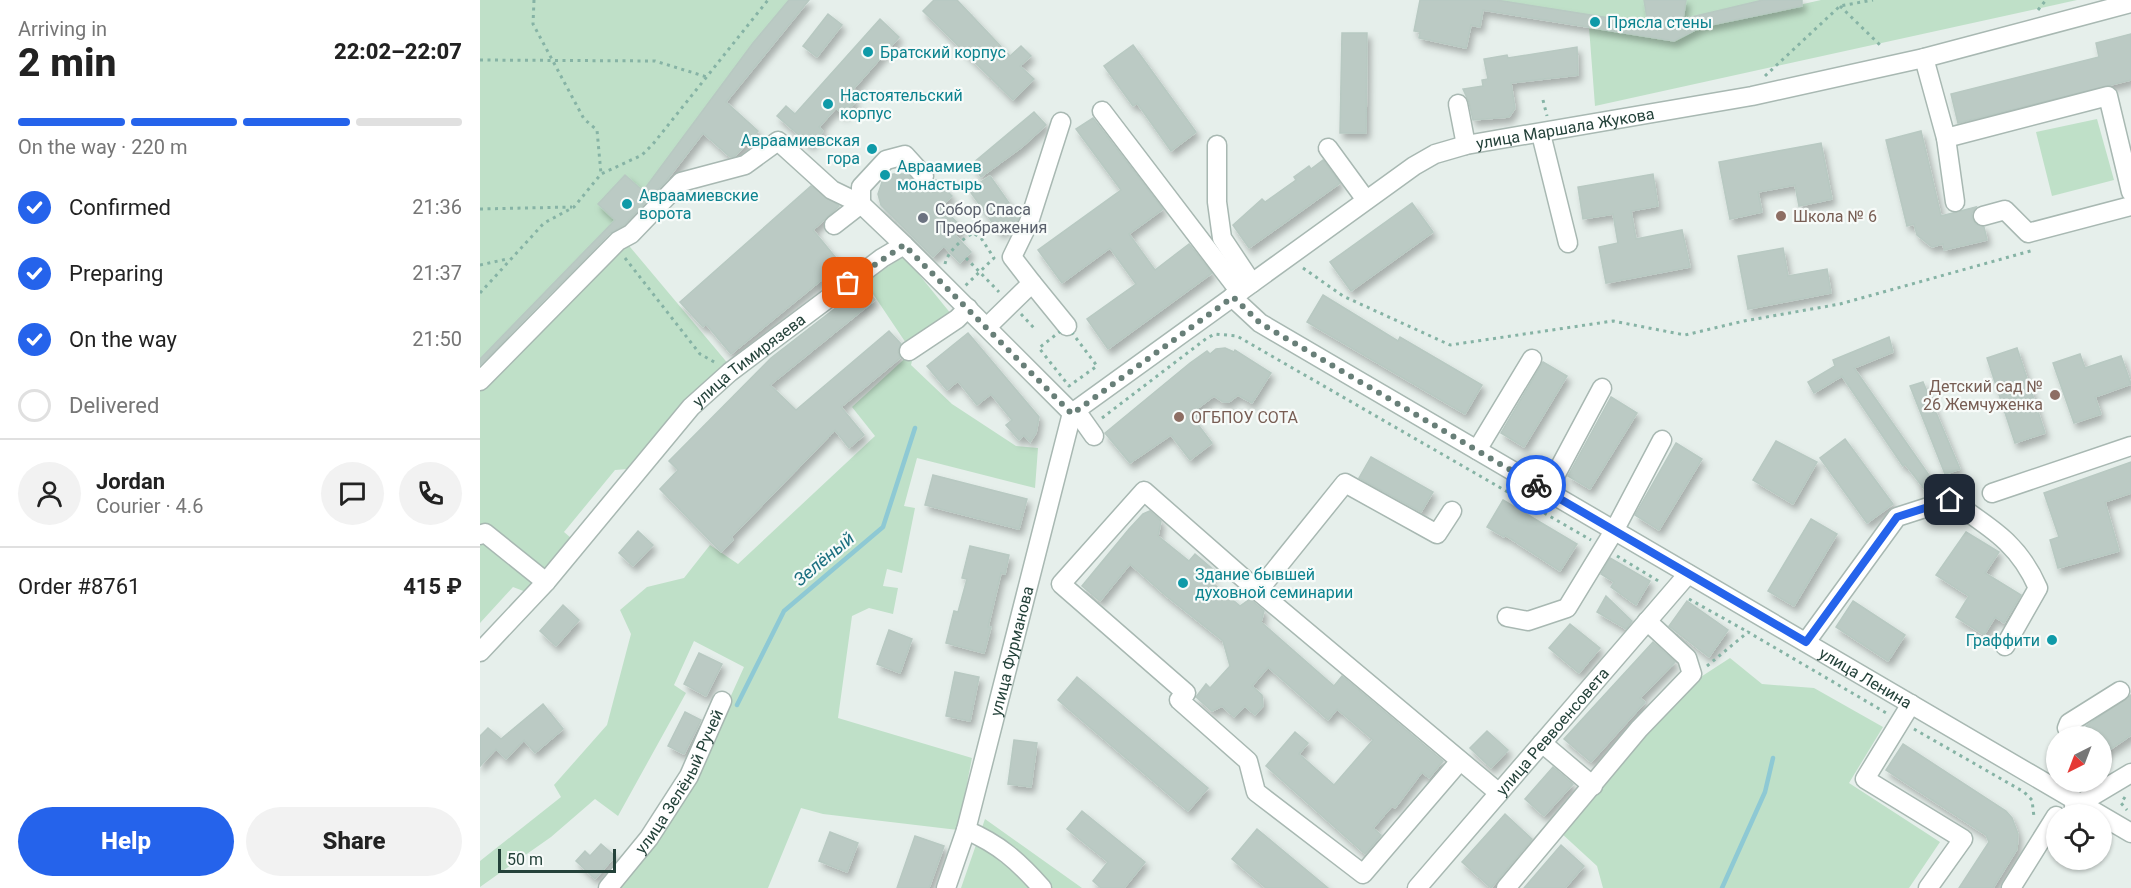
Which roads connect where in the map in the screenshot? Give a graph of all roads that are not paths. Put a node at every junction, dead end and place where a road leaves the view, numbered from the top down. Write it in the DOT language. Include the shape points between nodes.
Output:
graph roads {
  1 [pos="2131,3"];
  2 [pos="1924,58"];
  3 [pos="1458,104"];
  4 [pos="1102,111"];
  5 [pos="1061,122"];
  6 [pos="1542,134"];
  7 [pos="1946,138"];
  8 [pos="1217,145"];
  9 [pos="1466,145"];
  10 [pos="1328,148"];
  11 [pos="924,176"];
  12 [pos="2131,192"];
  13 [pos="1366,200"];
  14 [pos="1955,202"];
  15 [pos="861,204"];
  16 [pos="2131,206"];
  17 [pos="1983,216"];
  18 [pos="834,225"];
  19 [pos="1568,243"];
  20 [pos="904,245"];
  21 [pos="1032,284"];
  22 [pos="1242,291"];
  23 [pos="962,302"];
  24 [pos="1067,326"];
  25 [pos="987,327"];
  26 [pos="909,351"];
  27 [pos="1532,359"];
  28 [pos="480,381"];
  29 [pos="1602,387"];
  30 [pos="1074,413"];
  31 [pos="1091,432"];
  32 [pos="1662,440"];
  33 [pos="2131,446"];
  34 [pos="1477,450"];
  35 [pos="1547,492"];
  36 [pos="1992,493"];
  37 [pos="1452,511"];
  38 [pos="1614,531"];
  39 [pos="480,535"];
  40 [pos="1688,574"];
  41 [pos="546,582"];
  42 [pos="1258,591"];
  43 [pos="1507,617"];
  44 [pos="1647,621"];
  45 [pos="1806,642"];
  46 [pos="2005,645"];
  47 [pos="480,652"];
  48 [pos="2120,690"];
  49 [pos="722,701"];
  50 [pos="1911,704"];
  51 [pos="2068,726"];
  52 [pos="1542,743"];
  53 [pos="1460,760"];
  54 [pos="2131,772"];
  55 [pos="2112,781"];
  56 [pos="1593,786"];
  57 [pos="2095,792"];
  58 [pos="1499,793"];
  59 [pos="2082,802"];
  60 [pos="2079,804"];
  61 [pos="966,830"];
  62 [pos="2046,833"];
  63 [pos="2131,833"];
  64 [pos="608,888"];
  65 [pos="946,888"];
  66 [pos="1042,888"];
  67 [pos="1417,888"];
  68 [pos="1506,888"];
  69 [pos="1928,888"];
  70 [pos="2011,888"];
  1 -- 2 [label="street, улица Маршала Жукова"];
  2 -- 6 [label="street, улица Маршала Жукова" via="1752,96"];
  2 -- 7 [label="street"];
  3 -- 9 [label="street"];
  4 -- 22 [label="street"];
  5 -- 21 [label="street" via="1029,222 1012,258"];
  6 -- 9 [label="street, улица Маршала Жукова"];
  6 -- 19 [label="street"];
  7 -- 12 [label="street" via="2108,96"];
  7 -- 14 [label="street"];
  8 -- 22 [label="street" via="1217,202 1222,238"];
  9 -- 13 [label="street, улица Маршала Жукова" via="1424,160"];
  10 -- 13 [label="street"];
  11 -- 15 [label="street" via="905,155 886,160 861,187"];
  13 -- 22 [label="street, улица Маршала Жукова"];
  15 -- 18 [label="street"];
  15 -- 20 [label="street"];
  15 -- 28 [label="street" via="832,190 778,141 745,165 681,182"];
  16 -- 17 [label="street" via="2028,233 2005,210"];
  20 -- 23 [label="street"];
  20 -- 41 [label="street, улица Тимирязева" via="730,372 678,420"];
  21 -- 24 [label="street"];
  21 -- 25 [label="street"];
  22 -- 30 [label="street, улица Маршала Жукова"];
  22 -- 34 [label="street, улица Ленина" via="1260,323"];
  23 -- 25 [label="street"];
  23 -- 26 [label="street" via="957,319"];
  25 -- 30 [label="street"];
  27 -- 34 [label="street"];
  29 -- 35 [label="street"];
  30 -- 31 [label="street"];
  30 -- 61 [label="street, улица Фурманова"];
  32 -- 38 [label="street"];
  33 -- 36 [label="street"];
  34 -- 35 [label="street, улица Ленина"];
  35 -- 38 [label="street, улица Ленина"];
  37 -- 42 [label="street" via="1437,534 1346,483"];
  38 -- 40 [label="street, улица Ленина"];
  38 -- 43 [label="street" via="1567,608 1528,621"];
  39 -- 41 [label="street" via="485,533"];
  40 -- 44 [label="street, улица Реввоенсовета"];
  40 -- 45 [label="street, улица Ленина"];
  41 -- 47 [label="street, улица Тимирязева"];
  42 -- 53 [label="street"];
  42 -- 53 [label="street" via="1144,491 1061,584 1186,693 1179,700 1248,761 1256,792 1364,874"];
  44 -- 52 [label="street, улица Реввоенсовета"];
  44 -- 56 [label="street" via="1687,658 1692,674 1639,729"];
  45 -- 46 [label="street" via="1897,517 1950,500 2006,538 2032,573 2038,588"];
  45 -- 50 [label="street, улица Ленина"];
  48 -- 51 [label="street"];
  49 -- 64 [label="street, улица Зелёный Ручей" via="689,776 649,838"];
  50 -- 59 [label="street, улица Ленина"];
  50 -- 69 [label="street" via="1865,779 1963,839"];
  52 -- 56 [label="street"];
  52 -- 58 [label="street, улица Реввоенсовета"];
  53 -- 58 [label="street"];
  54 -- 55 [label="street"];
  56 -- 68 [label="street"];
  57 -- 59 [label="street"];
  58 -- 67 [label="street, улица Реввоенсовета"];
  59 -- 60 [label="street"];
  59 -- 63 [label="street, улица Ленина"];
  61 -- 65 [label="street, улица Фурманова"];
  61 -- 66 [label="street" via="993,841"];
  62 -- 70 [label="street"];
}
